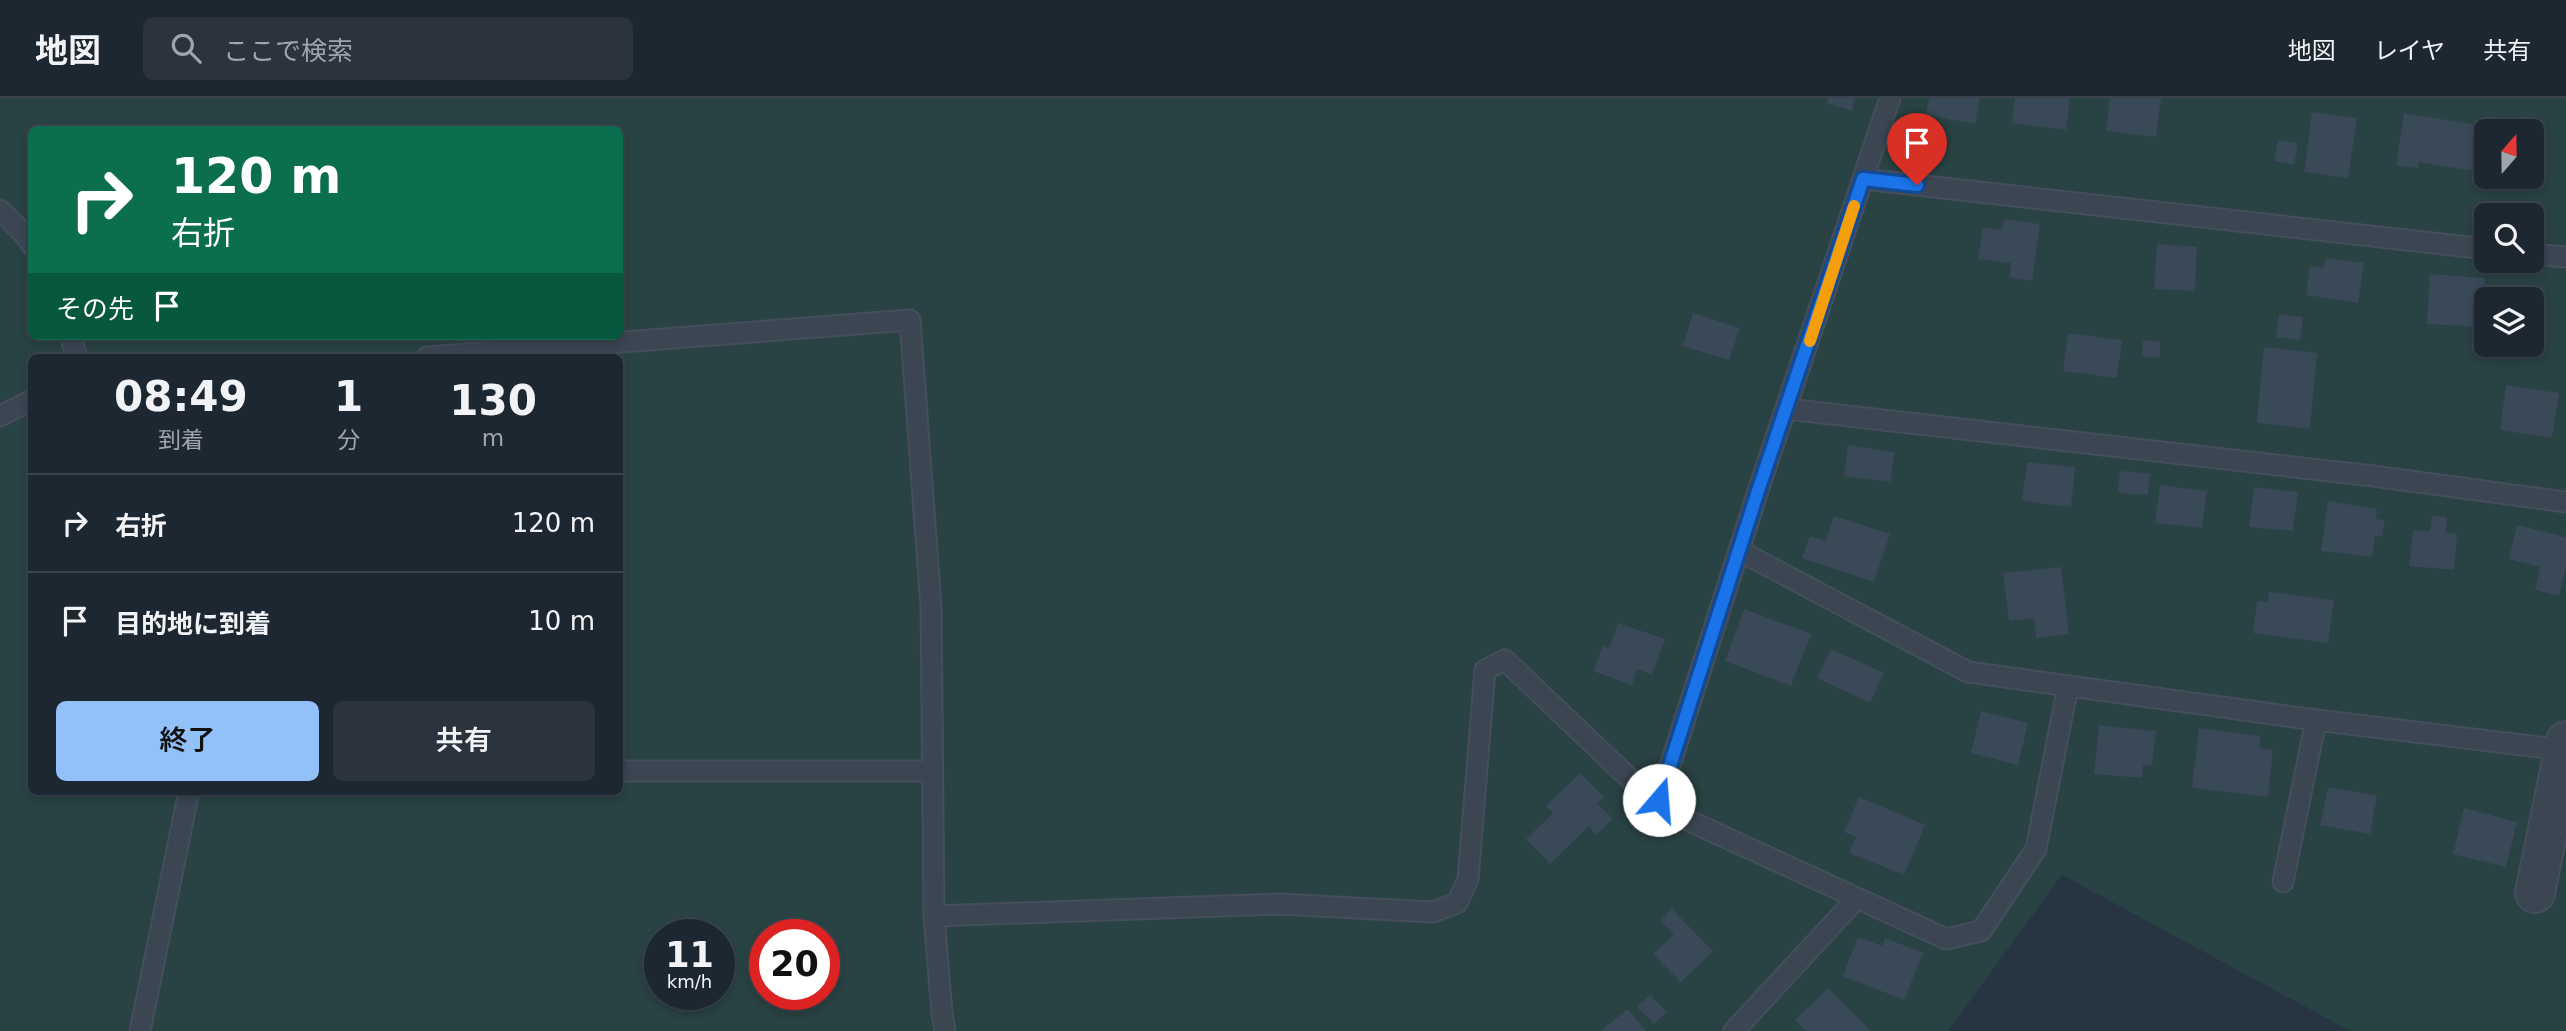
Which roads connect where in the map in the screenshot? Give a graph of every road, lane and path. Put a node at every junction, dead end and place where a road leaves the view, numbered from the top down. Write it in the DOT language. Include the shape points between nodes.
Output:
graph roads {
  1 [pos="1890,98"];
  2 [pos="1863,179"];
  3 [pos="0,210"];
  4 [pos="28,240"];
  5 [pos="2474,248"];
  6 [pos="2544,255"];
  7 [pos="2566,257"];
  8 [pos="466,354"];
  9 [pos="28,402"];
  10 [pos="1787,408"];
  11 [pos="0,416"];
  12 [pos="2566,502"];
  13 [pos="1740,551"];
  14 [pos="2068,686"];
  15 [pos="2316,720"];
  16 [pos="2565,746"];
  17 [pos="623,771"];
  18 [pos="931,771"];
  19 [pos="188,795"];
  20 [pos="1659,800"];
  21 [pos="2283,882"];
  22 [pos="2535,893"];
  23 [pos="1857,898"];
  24 [pos="934,916"];
  25 [pos="140,1031"];
  26 [pos="945,1031"];
  27 [pos="1734,1031"];
  1 -- 2 [label="lane"];
  2 -- 5 [label="lane"];
  2 -- 10 [label="lane"];
  3 -- 4 [label="lane"];
  6 -- 7 [label="lane"];
  8 -- 18 [label="lane" via="910,320 931,606"];
  9 -- 11 [label="lane"];
  10 -- 12 [label="lane"];
  10 -- 13 [label="lane"];
  13 -- 14 [label="lane" via="1968,672"];
  13 -- 20 [label="lane"];
  14 -- 15 [label="lane"];
  14 -- 23 [label="lane" via="2036,849 1981,930 1946,939"];
  15 -- 16 [label="lane"];
  15 -- 21 [label="lane"];
  16 -- 22 [label="street"];
  17 -- 18 [label="lane"];
  18 -- 24 [label="lane"];
  19 -- 25 [label="lane"];
  20 -- 23 [label="lane" via="1681,817"];
  20 -- 24 [label="lane" via="1629,778 1505,660 1485,670 1468,879 1457,903 1433,912 1279,904"];
  23 -- 27 [label="lane"];
  24 -- 26 [label="lane"];
}
